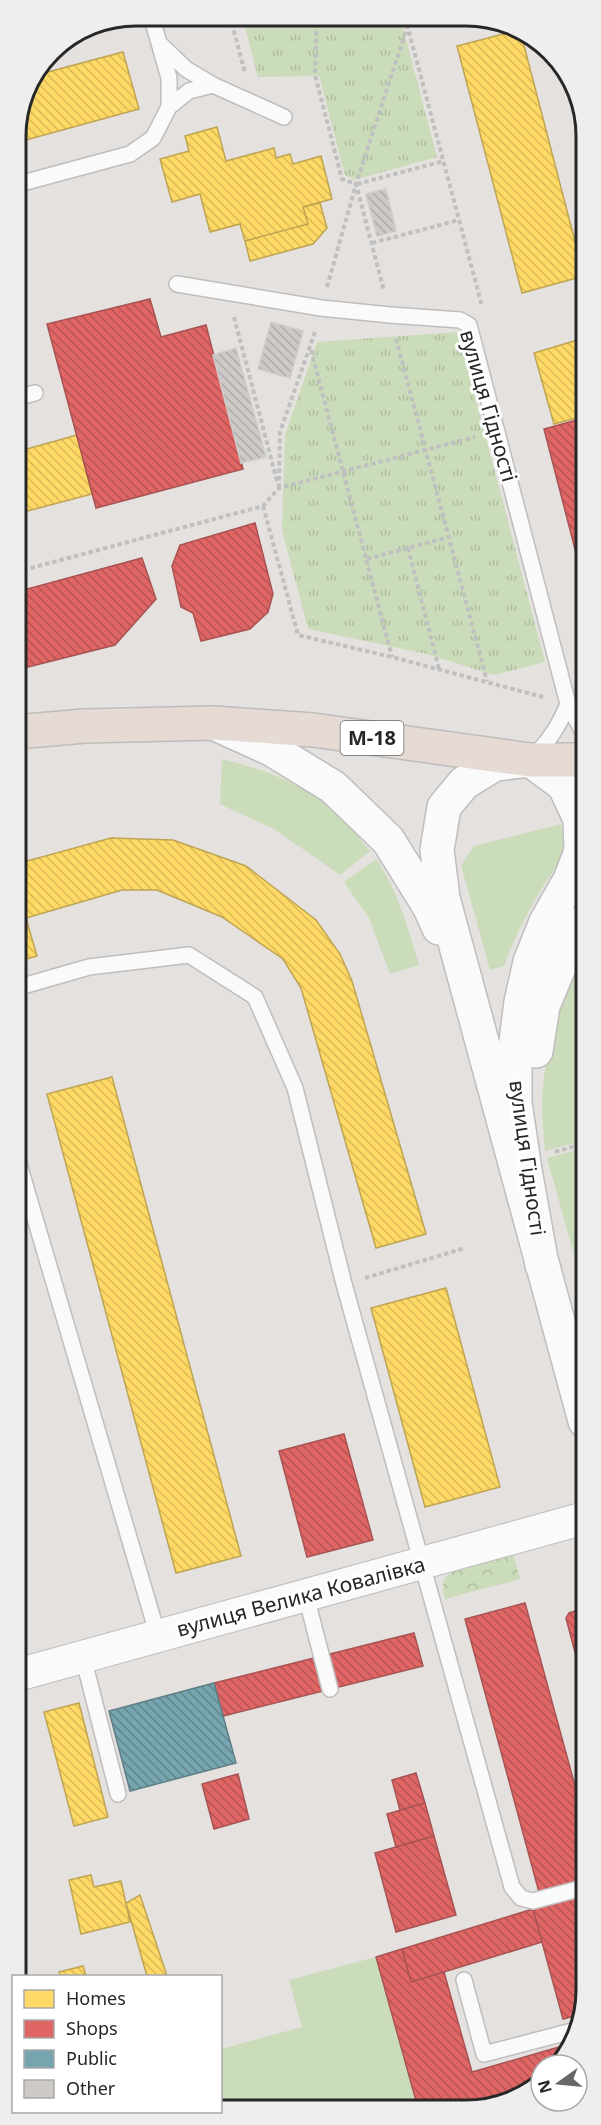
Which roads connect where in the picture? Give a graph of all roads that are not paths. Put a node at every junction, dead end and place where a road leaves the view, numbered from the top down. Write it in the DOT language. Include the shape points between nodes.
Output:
graph roads {
  1 [pos="154,26"];
  2 [pos="159,44"];
  3 [pos="213,85"];
  4 [pos="169,107"];
  5 [pos="284,117"];
  6 [pos="26,182"];
  7 [pos="177,284"];
  8 [pos="35,393"];
  9 [pos="26,395"];
  10 [pos="568,704"];
  11 [pos="576,718"];
  12 [pos="214,723"];
  13 [pos="26,731"];
  14 [pos="530,760"];
  15 [pos="576,760"];
  16 [pos="576,810"];
  17 [pos="576,865"];
  18 [pos="576,936"];
  19 [pos="465,981"];
  20 [pos="26,985"];
  21 [pos="26,1188"];
  22 [pos="542,1265"];
  23 [pos="575,1386"];
  24 [pos="575,1521"];
  25 [pos="423,1563"];
  26 [pos="306,1596"];
  27 [pos="158,1636"];
  28 [pos="83,1657"];
  29 [pos="26,1673"];
  30 [pos="330,1689"];
  31 [pos="118,1794"];
  32 [pos="575,1890"];
  33 [pos="464,1980"];
  34 [pos="567,2032"];
  1 -- 2 [label="lane"];
  2 -- 3 [label="lane" via="186,69"];
  2 -- 4 [label="lane" via="169,78"];
  3 -- 4 [label="lane" via="189,91"];
  3 -- 5 [label="lane"];
  4 -- 6 [label="lane" via="153,138 130,154"];
  7 -- 10 [label="lane, вулиця Гідності" via="321,308 460,320 469,325"];
  8 -- 9 [label="lane"];
  10 -- 11 [label="lane, вулиця Гідності"];
  10 -- 14 [label="lane" via="560,725"];
  12 -- 13 [label="highway, М-18"];
  12 -- 14 [label="highway, М-18" via="314,730"];
  12 -- 19 [label="main road, вулиця Гідності" via="271,748 333,788 388,840 429,906"];
  14 -- 15 [label="highway, М-18"];
  14 -- 16 [label="main road, вулиця Гідності" via="564,785"];
  14 -- 19 [label="main road, вулиця Гідності" via="495,764 464,783 444,807 437,850 443,898"];
  17 -- 22 [label="main road, вулиця Гідності" via="530,962 515,1049 515,1103"];
  18 -- 22 [label="main road, вулиця Гідності" via="543,1006 532,1076 530,1147"];
  19 -- 22 [label="main road, вулиця Гідності"];
  20 -- 25 [label="lane" via="89,967 189,955 255,997 295,1088 344,1284"];
  21 -- 27 [label="lane"];
  22 -- 23 [label="main road, вулиця Гідності"];
  24 -- 25 [label="street, вулиця Велика Ковалівка"];
  25 -- 26 [label="street, вулиця Велика Ковалівка"];
  25 -- 32 [label="lane" via="512,1887 520,1898 533,1901"];
  26 -- 27 [label="street, вулиця Велика Ковалівка"];
  26 -- 30 [label="lane"];
  27 -- 28 [label="street, вулиця Велика Ковалівка"];
  28 -- 29 [label="street, вулиця Велика Ковалівка"];
  28 -- 31 [label="lane"];
  33 -- 34 [label="lane" via="484,2054"];
}
